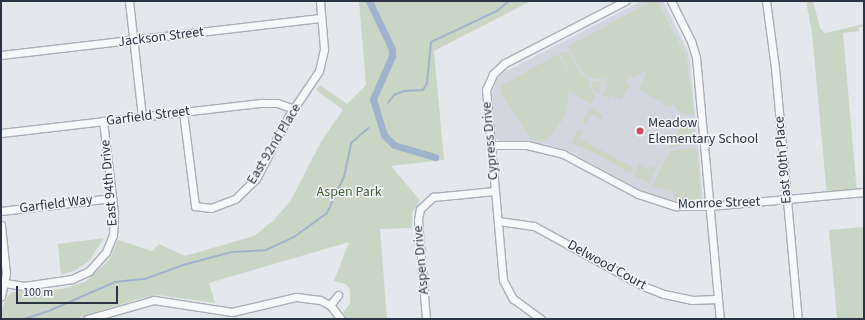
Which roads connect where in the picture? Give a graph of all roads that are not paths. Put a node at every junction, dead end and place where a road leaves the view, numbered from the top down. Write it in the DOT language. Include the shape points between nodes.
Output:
graph roads {
  1 [pos="129,1"];
  2 [pos="320,1"];
  3 [pos="625,1"];
  4 [pos="671,1"];
  5 [pos="766,1"];
  6 [pos="321,18"];
  7 [pos="134,40"];
  8 [pos="1,55"];
  9 [pos="294,109"];
  10 [pos="183,112"];
  11 [pos="142,116"];
  12 [pos="103,121"];
  13 [pos="1,133"];
  14 [pos="491,145"];
  15 [pos="495,191"];
  16 [pos="864,192"];
  17 [pos="112,198"];
  18 [pos="787,199"];
  19 [pos="710,206"];
  20 [pos="1,211"];
  21 [pos="498,221"];
  22 [pos="1,225"];
  23 [pos="5,283"];
  24 [pos="338,295"];
  25 [pos="1,296"];
  26 [pos="718,298"];
  27 [pos="330,305"];
  28 [pos="222,310"];
  29 [pos="87,319"];
  30 [pos="220,319"];
  31 [pos="341,319"];
  32 [pos="426,319"];
  33 [pos="541,319"];
  34 [pos="720,319"];
  35 [pos="798,319"];
  1 -- 7 [label="street"];
  2 -- 6 [label="street, East 92nd Place"];
  3 -- 14 [label="street, Cypress Drive" via="497,70 490,79 486,95"];
  4 -- 19 [label="street" via="696,57"];
  5 -- 18 [label="street, East 90th Place" via="771,23"];
  6 -- 7 [label="street, Jackson Street"];
  6 -- 9 [label="street, East 92nd Place" via="324,49 322,64"];
  7 -- 8 [label="street, Jackson Street"];
  7 -- 11 [label="street"];
  9 -- 10 [label="street, Garfield Street" via="269,102"];
  9 -- 10 [label="street, East 92nd Place" via="252,185 235,199 204,209 195,206 193,200"];
  10 -- 11 [label="street, Garfield Street"];
  11 -- 12 [label="street, Garfield Street"];
  12 -- 13 [label="street, Garfield Street"];
  12 -- 17 [label="street, East 94th Drive"];
  14 -- 15 [label="street, Cypress Drive"];
  14 -- 19 [label="street, Monroe Street" via="516,144 547,149 572,157 654,200 676,206"];
  15 -- 21 [label="street, Cypress Drive"];
  15 -- 32 [label="street, Aspen Drive" via="433,197 420,209 418,220"];
  16 -- 18 [label="street, Monroe Street"];
  17 -- 20 [label="street, Garfield Way"];
  17 -- 23 [label="street, East 94th Drive" via="114,226 110,244 101,259 89,271 62,282 24,286"];
  18 -- 19 [label="street, Monroe Street"];
  18 -- 35 [label="street, East 90th Place"];
  19 -- 26 [label="street"];
  21 -- 26 [label="street, Delwood Court" via="534,226 643,286 664,294 692,300"];
  21 -- 33 [label="street, Cypress Drive" via="503,280 507,291 518,304"];
  22 -- 23 [label="street" via="6,266"];
  23 -- 25 [label="street"];
  24 -- 27 [label="street"];
  26 -- 34 [label="street"];
  27 -- 28 [label="street" via="316,298 296,297 239,312"];
  27 -- 31 [label="street"];
  28 -- 29 [label="street" via="154,300"];
  28 -- 30 [label="street"];
}
